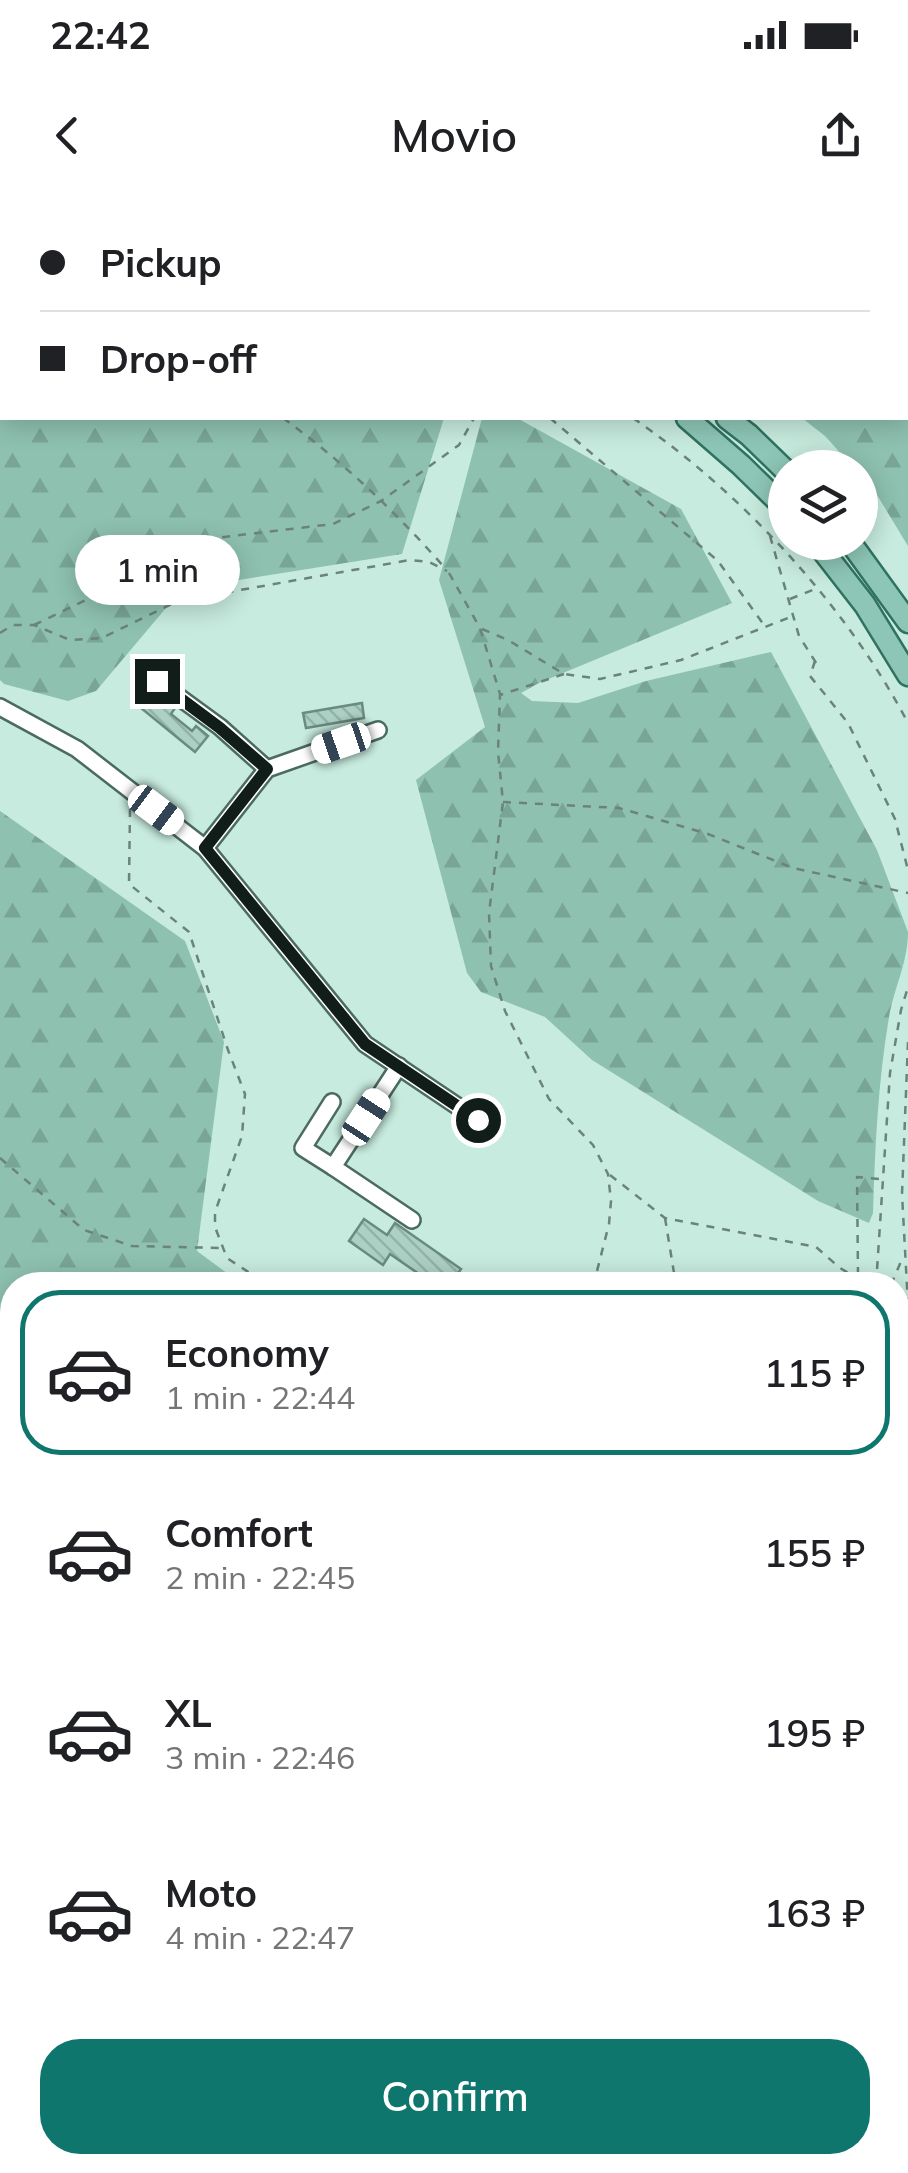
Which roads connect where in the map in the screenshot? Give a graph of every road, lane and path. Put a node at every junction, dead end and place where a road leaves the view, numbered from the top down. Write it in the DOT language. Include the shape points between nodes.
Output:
graph roads {
  1 [pos="286,200"];
  2 [pos="314,200"];
  3 [pos="286,420"];
  4 [pos="473,420"];
  5 [pos="552,420"];
  6 [pos="635,420"];
  7 [pos="689,420"];
  8 [pos="730,420"];
  9 [pos="768,453"];
  10 [pos="768,491"];
  11 [pos="380,501"];
  12 [pos="768,533"];
  13 [pos="777,560"];
  14 [pos="791,560"];
  15 [pos="830,560"];
  16 [pos="863,560"];
  17 [pos="447,570"];
  18 [pos="816,589"];
  19 [pos="789,600"];
  20 [pos="794,616"];
  21 [pos="908,622"];
  22 [pos="34,625"];
  23 [pos="765,627"];
  24 [pos="480,628"];
  25 [pos="0,633"];
  26 [pos="815,662"];
  27 [pos="820,669"];
  28 [pos="564,674"];
  29 [pos="908,675"];
  30 [pos="157,681"];
  31 [pos="500,695"];
  32 [pos="0,707"];
  33 [pos="908,722"];
  34 [pos="378,730"];
  35 [pos="267,769"];
  36 [pos="130,790"];
  37 [pos="503,802"];
  38 [pos="205,848"];
  39 [pos="908,870"];
  40 [pos="908,892"];
  41 [pos="908,986"];
  42 [pos="908,1042"];
  43 [pos="398,1066"];
  44 [pos="332,1102"];
  45 [pos="478,1120"];
  46 [pos="0,1158"];
  47 [pos="333,1167"];
  48 [pos="608,1174"];
  49 [pos="882,1179"];
  50 [pos="664,1218"];
  51 [pos="412,1220"];
  52 [pos="222,1248"];
  53 [pos="904,1254"];
  54 [pos="248,1272"];
  55 [pos="596,1272"];
  56 [pos="674,1272"];
  57 [pos="849,1272"];
  58 [pos="858,1272"];
  59 [pos="877,1272"];
  60 [pos="897,1272"];
  61 [pos="905,1272"];
  1 -- 2 [label="path"];
  3 -- 11 [label="path"];
  4 -- 11 [label="path" via="458,445"];
  5 -- 23 [label="path" via="718,561"];
  6 -- 12 [label="path" via="685,455"];
  7 -- 10 [label="main road"];
  8 -- 9 [label="main road"];
  11 -- 17 [label="path"];
  11 -- 22 [label="path" via="332,524 214,538"];
  13 -- 19 [label="path"];
  14 -- 18 [label="path"];
  15 -- 29 [label="main road"];
  16 -- 21 [label="main road"];
  17 -- 22 [label="path" via="410,560 178,601 102,638 70,640"];
  17 -- 24 [label="path"];
  18 -- 19 [label="path"];
  18 -- 33 [label="path" via="863,648"];
  19 -- 20 [label="path"];
  20 -- 23 [label="path"];
  20 -- 26 [label="path"];
  22 -- 25 [label="path"];
  23 -- 28 [label="path" via="681,660 600,678"];
  24 -- 28 [label="path"];
  24 -- 31 [label="path"];
  26 -- 27 [label="path"];
  26 -- 39 [label="path" via="810,676 848,723 895,818"];
  28 -- 31 [label="path"];
  30 -- 35 [label="street"];
  31 -- 37 [label="path"];
  32 -- 36 [label="street" via="77,748"];
  34 -- 35 [label="street"];
  35 -- 38 [label="street"];
  36 -- 38 [label="street"];
  36 -- 52 [label="path" via="130,884 189,932 245,1094 242,1136 215,1212"];
  37 -- 40 [label="path" via="619,808 794,868"];
  37 -- 48 [label="path" via="489,913 491,966 505,1011 549,1099 593,1145"];
  38 -- 43 [label="street" via="365,1044"];
  41 -- 49 [label="path" via="890,1073"];
  42 -- 53 [label="path"];
  43 -- 45 [label="street"];
  43 -- 47 [label="street"];
  44 -- 47 [label="street" via="303,1148"];
  46 -- 52 [label="path" via="84,1230 132,1246"];
  47 -- 51 [label="street"];
  48 -- 50 [label="path"];
  48 -- 55 [label="path" via="609,1224"];
  49 -- 58 [label="path" via="857,1176"];
  49 -- 59 [label="path"];
  50 -- 56 [label="path"];
  50 -- 57 [label="path" via="816,1247"];
  52 -- 54 [label="path"];
  53 -- 60 [label="path"];
  53 -- 61 [label="path"];
}
